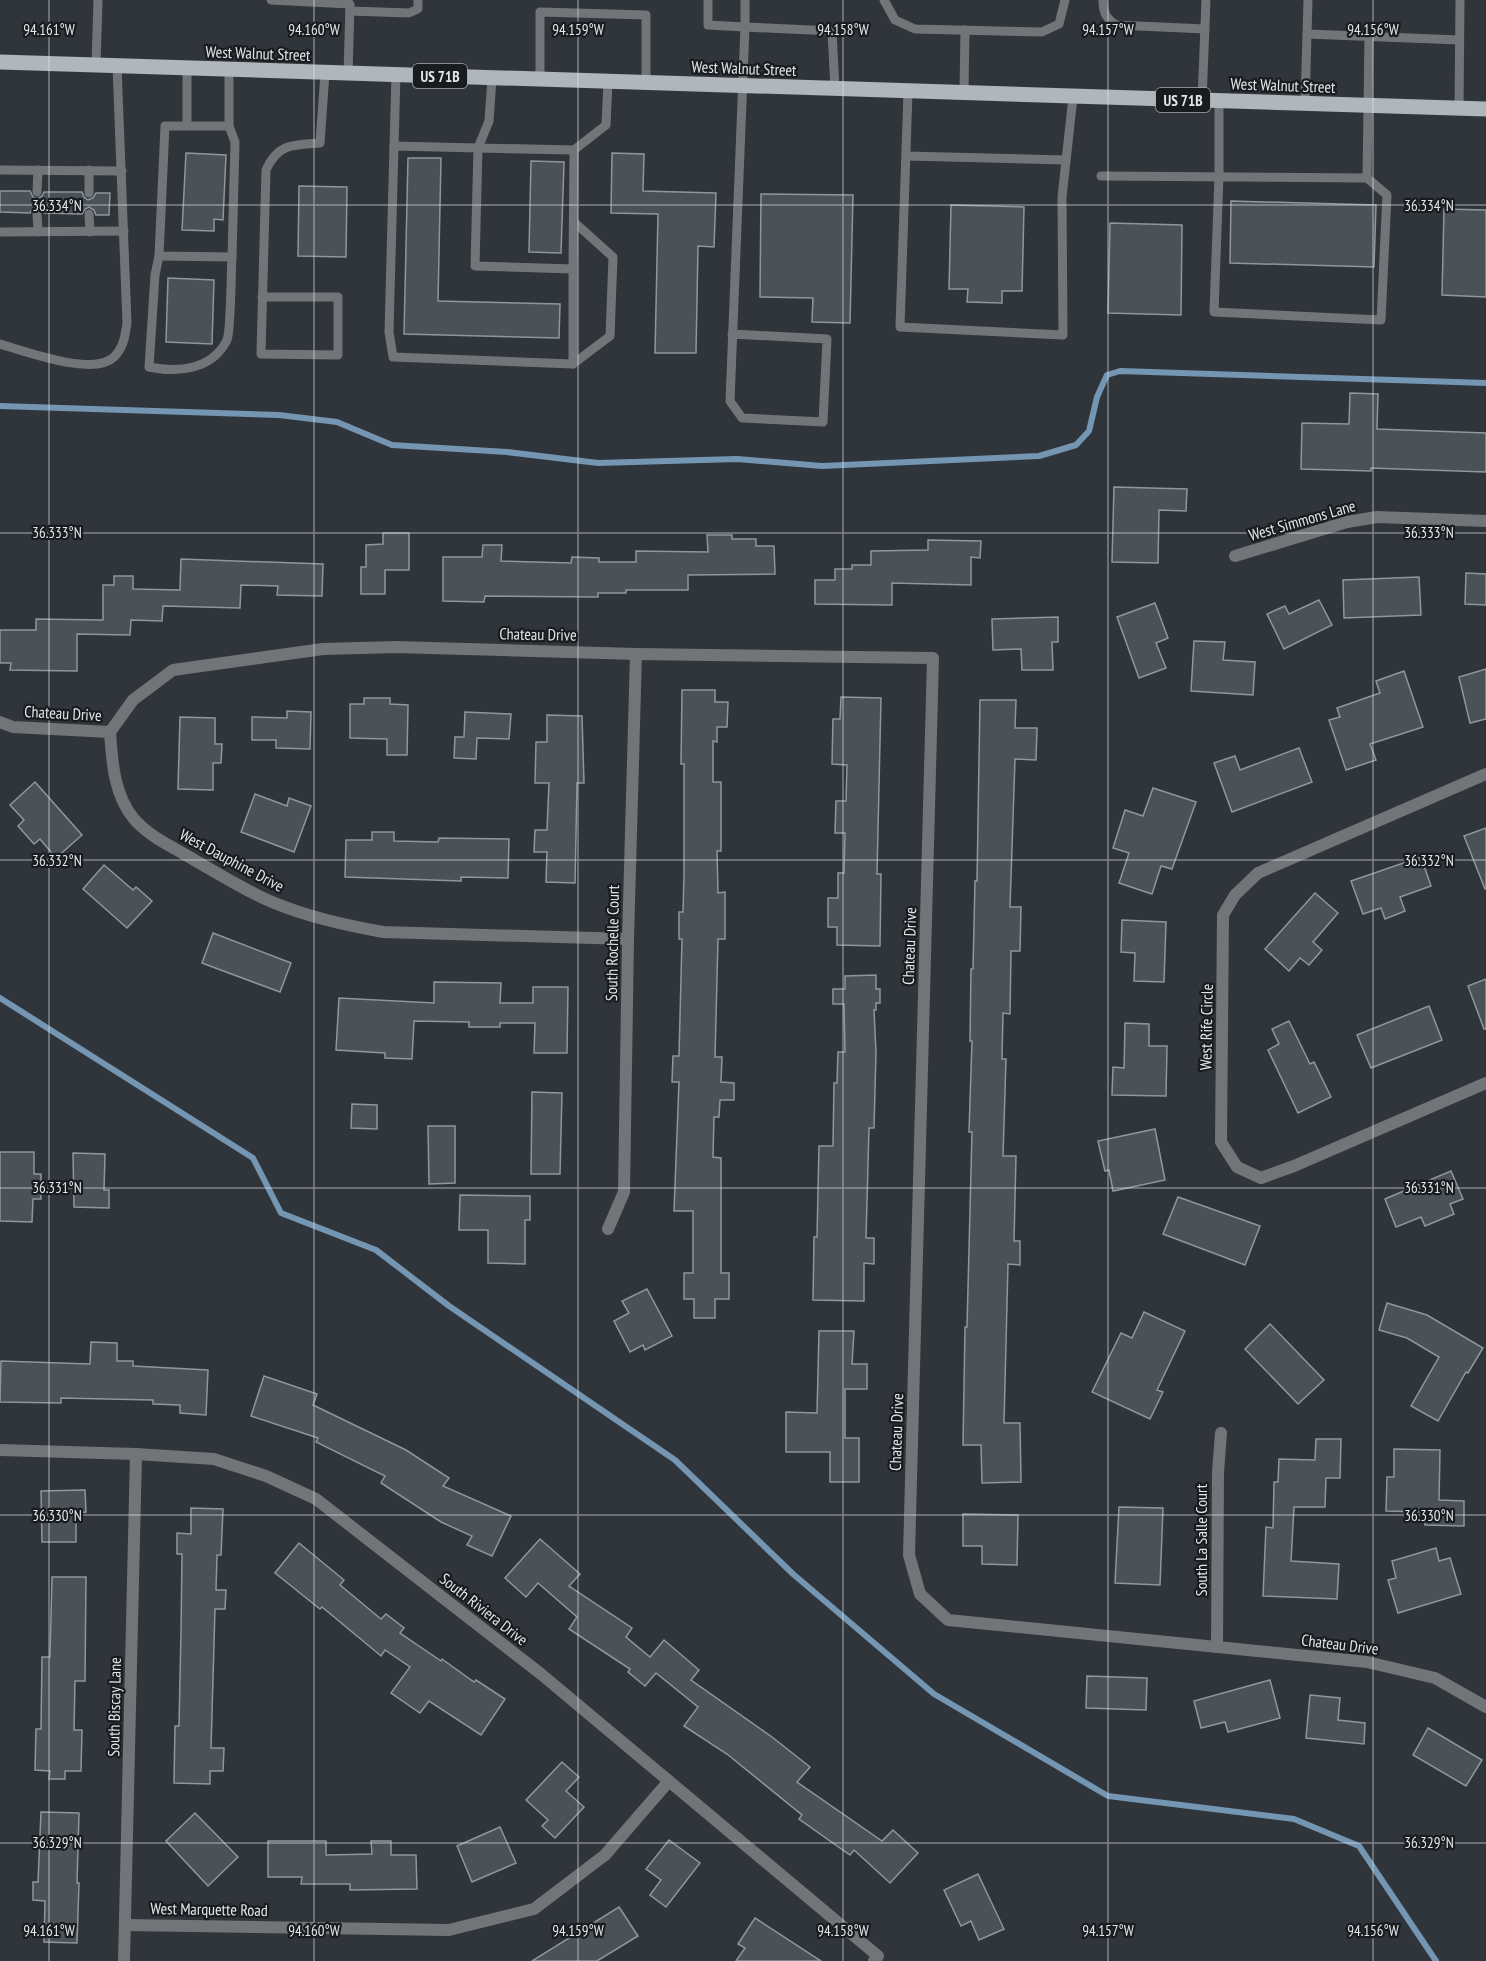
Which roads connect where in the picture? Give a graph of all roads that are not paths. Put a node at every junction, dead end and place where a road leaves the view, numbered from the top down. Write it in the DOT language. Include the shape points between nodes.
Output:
graph roads {
  1 [pos="98,0"];
  2 [pos="271,0"];
  3 [pos="418,0"];
  4 [pos="708,0"];
  5 [pos="745,0"];
  6 [pos="884,0"];
  7 [pos="1065,0"];
  8 [pos="1103,0"];
  9 [pos="1206,0"];
  10 [pos="1308,0"];
  11 [pos="1460,0"];
  12 [pos="350,5"];
  13 [pos="745,27"];
  14 [pos="1205,29"];
  15 [pos="965,30"];
  16 [pos="1307,34"];
  17 [pos="1369,36"];
  18 [pos="1459,40"];
  19 [pos="0,62"];
  20 [pos="96,66"];
  21 [pos="117,66"];
  22 [pos="187,68"];
  23 [pos="229,70"];
  24 [pos="325,73"];
  25 [pos="348,74"];
  26 [pos="396,75"];
  27 [pos="492,78"];
  28 [pos="540,80"];
  29 [pos="608,82"];
  30 [pos="646,83"];
  31 [pos="742,86"];
  32 [pos="835,89"];
  33 [pos="908,92"];
  34 [pos="964,93"];
  35 [pos="1073,97"];
  36 [pos="1202,100"];
  37 [pos="1219,101"];
  38 [pos="1305,104"];
  39 [pos="1368,105"];
  40 [pos="1458,108"];
  41 [pos="1486,109"];
  42 [pos="187,126"];
  43 [pos="229,126"];
  44 [pos="394,146"];
  45 [pos="478,148"];
  46 [pos="574,150"];
  47 [pos="906,156"];
  48 [pos="1066,160"];
  49 [pos="0,170"];
  50 [pos="38,170"];
  51 [pos="89,170"];
  52 [pos="122,171"];
  53 [pos="1101,176"];
  54 [pos="1219,176"];
  55 [pos="1367,178"];
  56 [pos="37,192"];
  57 [pos="88,193"];
  58 [pos="37,213"];
  59 [pos="89,214"];
  60 [pos="574,222"];
  61 [pos="123,231"];
  62 [pos="0,232"];
  63 [pos="38,232"];
  64 [pos="90,232"];
  65 [pos="159,256"];
  66 [pos="232,257"];
  67 [pos="573,268"];
  68 [pos="262,297"];
  69 [pos="732,334"];
  70 [pos="0,344"];
  71 [pos="573,364"];
  72 [pos="1486,521"];
  73 [pos="1235,556"];
  74 [pos="636,654"];
  75 [pos="0,722"];
  76 [pos="13,727"];
  77 [pos="0,731"];
  78 [pos="110,732"];
  79 [pos="1486,774"];
  80 [pos="628,939"];
  81 [pos="1486,1083"];
  82 [pos="608,1229"];
  83 [pos="1221,1433"];
  84 [pos="0,1450"];
  85 [pos="136,1454"];
  86 [pos="1217,1647"];
  87 [pos="1486,1707"];
  88 [pos="669,1781"];
  89 [pos="125,1925"];
  90 [pos="876,1959"];
  91 [pos="124,1961"];
  1 -- 20 [label="lane"];
  2 -- 12 [label="lane"];
  3 -- 12 [label="lane" via="418,9 410,13"];
  4 -- 13 [label="lane" via="708,25"];
  5 -- 13 [label="lane"];
  6 -- 15 [label="lane" via="895,20 915,29"];
  7 -- 15 [label="lane" via="1059,24 1042,32"];
  8 -- 14 [label="lane" via="1103,10 1116,25"];
  9 -- 14 [label="lane"];
  10 -- 16 [label="lane"];
  11 -- 18 [label="lane"];
  12 -- 25 [label="lane"];
  13 -- 31 [label="lane"];
  13 -- 32 [label="lane" via="832,31"];
  14 -- 36 [label="lane"];
  15 -- 34 [label="lane"];
  16 -- 17 [label="lane"];
  16 -- 38 [label="lane"];
  17 -- 18 [label="lane"];
  17 -- 39 [label="lane"];
  18 -- 40 [label="lane"];
  19 -- 20 [label="main road, West Walnut Street / US 71B"];
  20 -- 21 [label="main road, West Walnut Street / US 71B"];
  21 -- 22 [label="main road, West Walnut Street / US 71B"];
  21 -- 52 [label="lane"];
  22 -- 23 [label="main road, West Walnut Street / US 71B"];
  22 -- 42 [label="lane"];
  23 -- 24 [label="main road, West Walnut Street / US 71B"];
  23 -- 43 [label="lane"];
  24 -- 25 [label="main road, West Walnut Street / US 71B"];
  24 -- 68 [label="lane" via="320,143 278,150 266,170"];
  25 -- 26 [label="main road, West Walnut Street / US 71B"];
  26 -- 27 [label="main road, West Walnut Street / US 71B"];
  26 -- 44 [label="lane"];
  27 -- 28 [label="main road, West Walnut Street / US 71B"];
  27 -- 45 [label="lane" via="489,121"];
  28 -- 29 [label="main road, West Walnut Street / US 71B"];
  28 -- 30 [label="lane" via="540,12 646,15"];
  29 -- 30 [label="main road, West Walnut Street / US 71B"];
  29 -- 46 [label="lane" via="606,125"];
  30 -- 31 [label="main road, West Walnut Street / US 71B"];
  31 -- 32 [label="main road, West Walnut Street / US 71B"];
  31 -- 69 [label="lane"];
  32 -- 33 [label="main road, West Walnut Street / US 71B"];
  33 -- 34 [label="main road, West Walnut Street / US 71B"];
  33 -- 47 [label="lane"];
  34 -- 35 [label="main road, West Walnut Street / US 71B"];
  35 -- 36 [label="main road, West Walnut Street / US 71B"];
  35 -- 48 [label="lane"];
  36 -- 37 [label="main road, West Walnut Street / US 71B"];
  37 -- 38 [label="main road, West Walnut Street / US 71B"];
  37 -- 54 [label="lane"];
  38 -- 39 [label="main road, West Walnut Street / US 71B"];
  39 -- 40 [label="main road, West Walnut Street / US 71B"];
  39 -- 55 [label="lane"];
  40 -- 41 [label="main road, West Walnut Street / US 71B"];
  42 -- 43 [label="lane"];
  42 -- 65 [label="lane" via="165,126"];
  43 -- 66 [label="lane" via="235,142"];
  44 -- 45 [label="lane"];
  44 -- 71 [label="lane" via="389,332 393,357"];
  45 -- 46 [label="lane"];
  45 -- 67 [label="lane" via="475,266"];
  46 -- 60 [label="lane"];
  47 -- 48 [label="lane"];
  47 -- 48 [label="lane" via="900,327 1063,335 1062,197"];
  49 -- 50 [label="lane"];
  50 -- 51 [label="lane"];
  50 -- 56 [label="lane"];
  51 -- 52 [label="lane"];
  51 -- 57 [label="lane"];
  52 -- 61 [label="lane"];
  53 -- 54 [label="lane"];
  54 -- 55 [label="lane"];
  54 -- 55 [label="lane" via="1214,312 1381,320 1387,195"];
  58 -- 63 [label="lane"];
  59 -- 64 [label="lane"];
  60 -- 67 [label="lane"];
  60 -- 71 [label="lane" via="613,257 610,336"];
  61 -- 64 [label="lane"];
  61 -- 70 [label="lane" via="127,322 124,343 113,359 90,365 64,363"];
  62 -- 63 [label="lane"];
  63 -- 64 [label="lane"];
  65 -- 66 [label="lane"];
  65 -- 66 [label="lane" via="150,368 162,370 188,370 210,360 227,339"];
  67 -- 71 [label="lane"];
  68 -- 68 [label="lane" via="261,354 338,355 338,297"];
  69 -- 69 [label="lane" via="730,401 742,418 823,422 827,339"];
  72 -- 73 [label="street, West Simmons Lane" via="1377,517 1347,522"];
  74 -- 78 [label="street, Chateau Drive" via="396,647 322,649 258,657 172,670 133,700"];
  74 -- 80 [label="street, South Rochelle Court"];
  74 -- 86 [label="street, Chateau Drive" via="933,658 909,1555 920,1594 948,1620"];
  75 -- 76 [label="street, Chateau Drive"];
  76 -- 77 [label="street, Chateau Drive"];
  76 -- 78 [label="street, Chateau Drive"];
  78 -- 80 [label="street, West Dauphine Drive" via="112,769 133,818 153,837 270,901 319,918 383,932"];
  79 -- 81 [label="street, West Rife Circle" via="1258,873 1235,895 1223,915 1221,1142 1237,1167 1261,1178"];
  80 -- 82 [label="street, South Rochelle Court" via="624,1192"];
  83 -- 86 [label="street, South La Salle Court"];
  84 -- 85 [label="street, South Riviera Drive"];
  85 -- 88 [label="street, South Riviera Drive" via="214,1459 266,1476 316,1499 541,1674"];
  85 -- 89 [label="street, South Biscay Lane"];
  86 -- 87 [label="street, Chateau Drive" via="1367,1662 1436,1678"];
  88 -- 89 [label="street, West Marquette Road" via="605,1855 534,1909 449,1930"];
  88 -- 90 [label="street, South Riviera Drive"];
  89 -- 91 [label="street, South Biscay Lane"];
}
